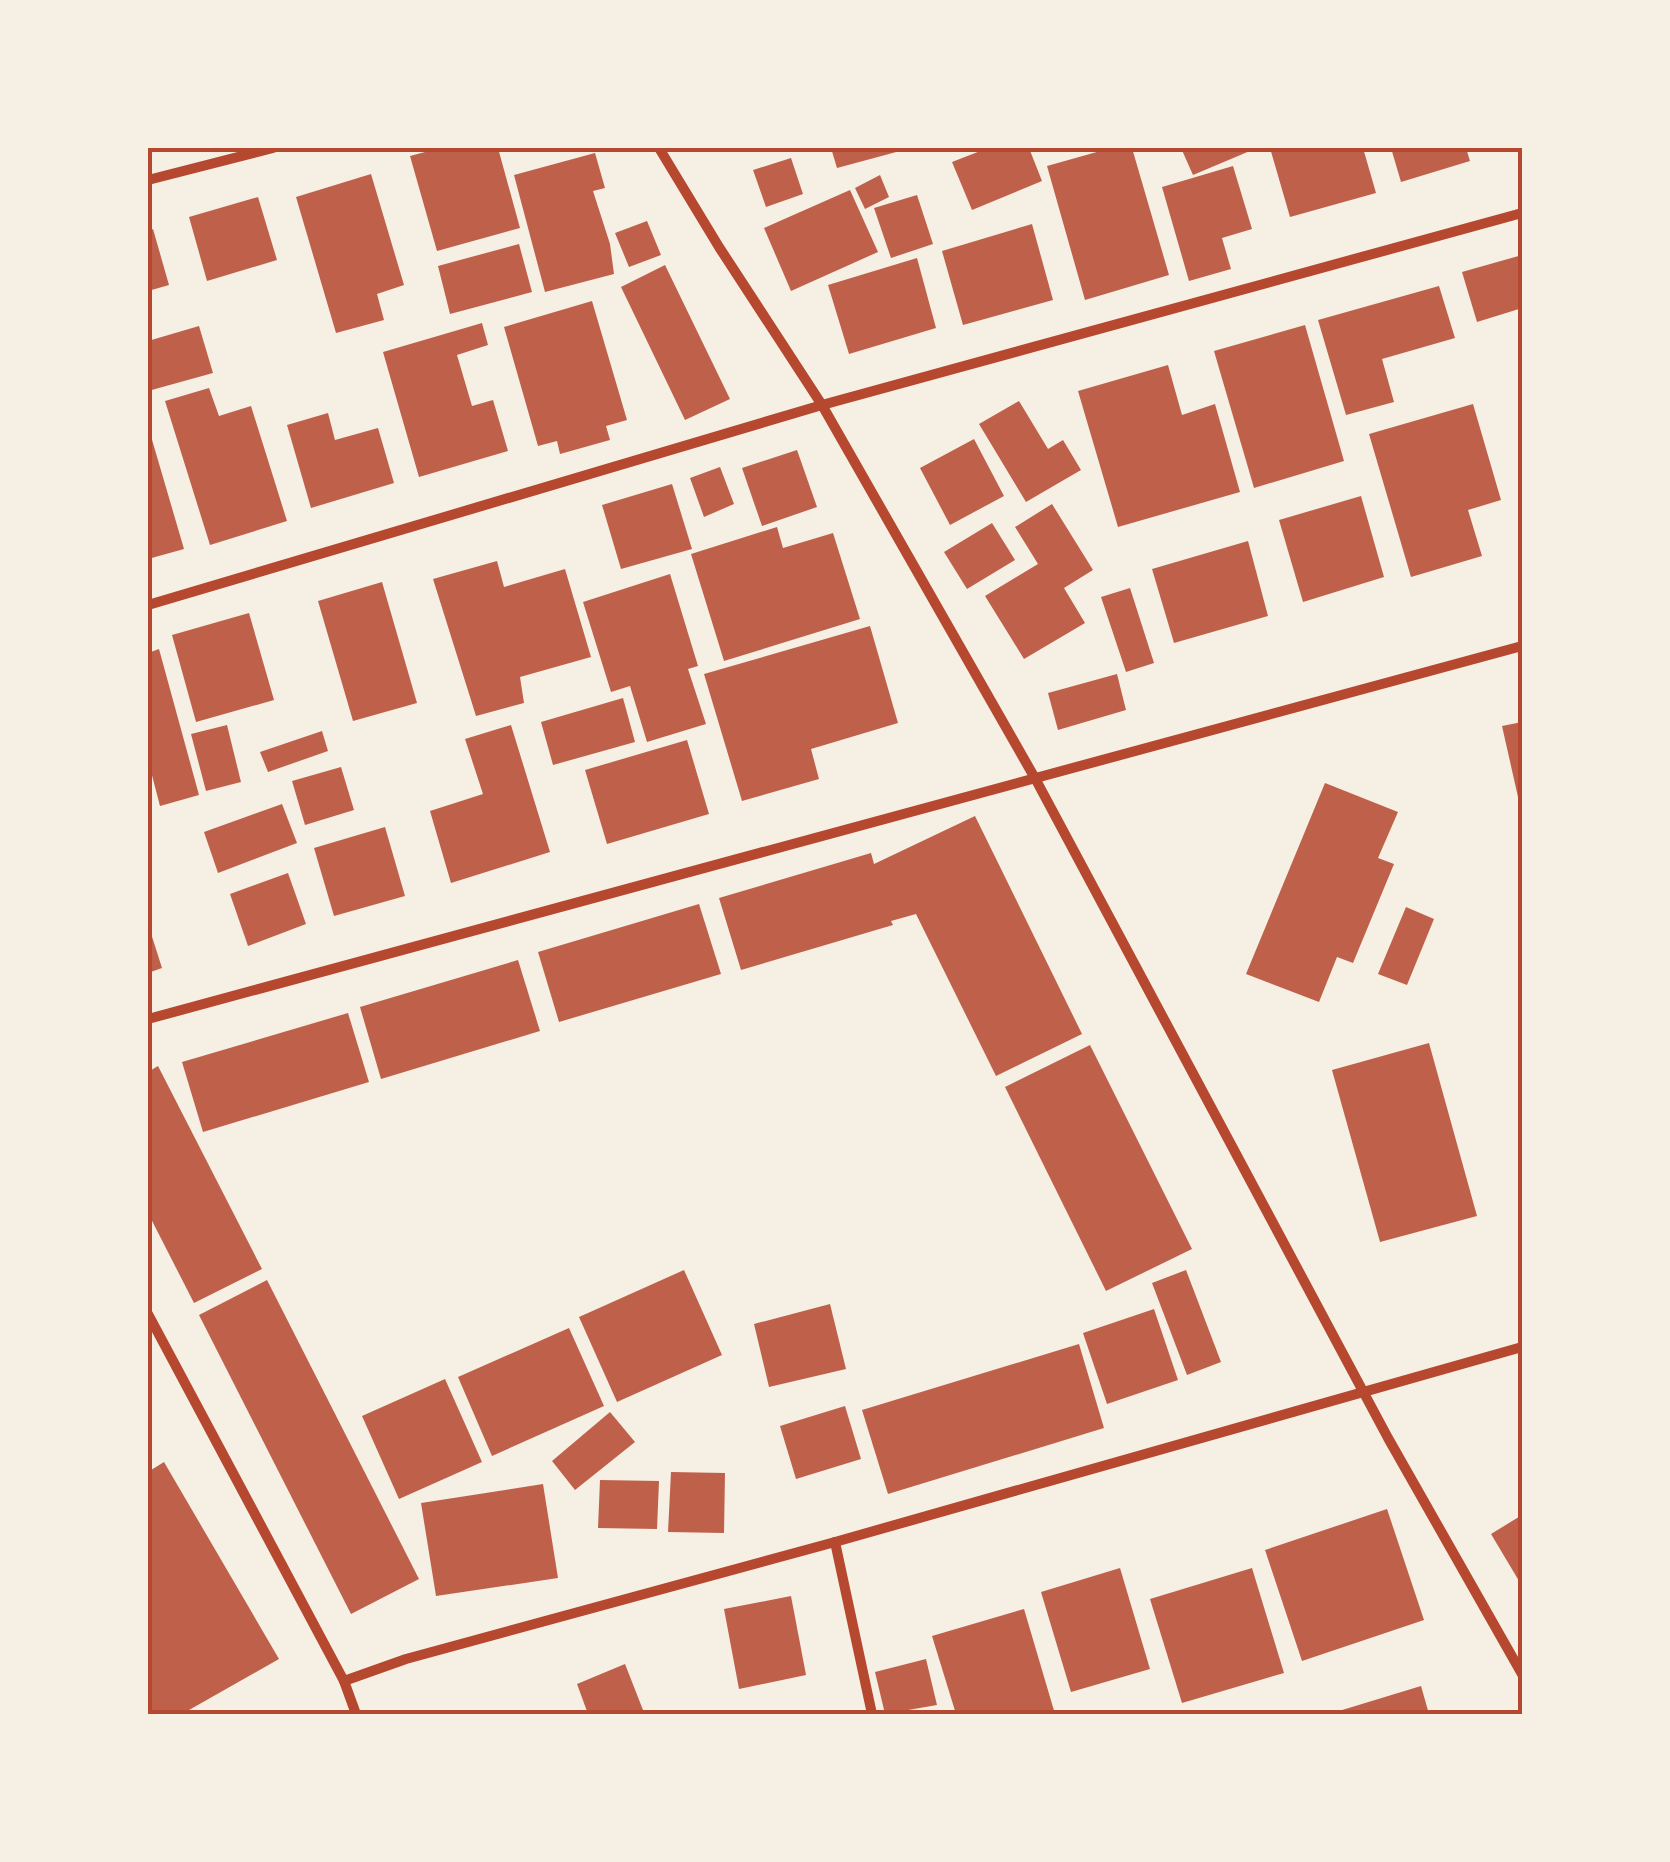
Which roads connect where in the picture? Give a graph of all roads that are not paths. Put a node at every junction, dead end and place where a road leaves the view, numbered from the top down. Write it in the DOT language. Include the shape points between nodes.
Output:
graph roads {
  1 [pos="273,148"];
  2 [pos="659,148"];
  3 [pos="148,180"];
  4 [pos="1522,213"];
  5 [pos="822,405"];
  6 [pos="148,606"];
  7 [pos="1522,646"];
  8 [pos="1036,780"];
  9 [pos="148,1019"];
  10 [pos="148,1314"];
  11 [pos="1522,1348"];
  12 [pos="1365,1392"];
  13 [pos="835,1542"];
  14 [pos="1522,1674"];
  15 [pos="344,1681"];
  16 [pos="356,1714"];
  17 [pos="872,1714"];
  1 -- 3 [label="street"];
  2 -- 5 [label="street"];
  4 -- 5 [label="street"];
  5 -- 6 [label="street"];
  5 -- 8 [label="street"];
  7 -- 8 [label="street"];
  8 -- 9 [label="street"];
  8 -- 12 [label="street"];
  10 -- 15 [label="street"];
  11 -- 12 [label="street"];
  12 -- 13 [label="street"];
  12 -- 14 [label="street"];
  13 -- 15 [label="street"];
  13 -- 17 [label="street"];
  15 -- 16 [label="street"];
}
